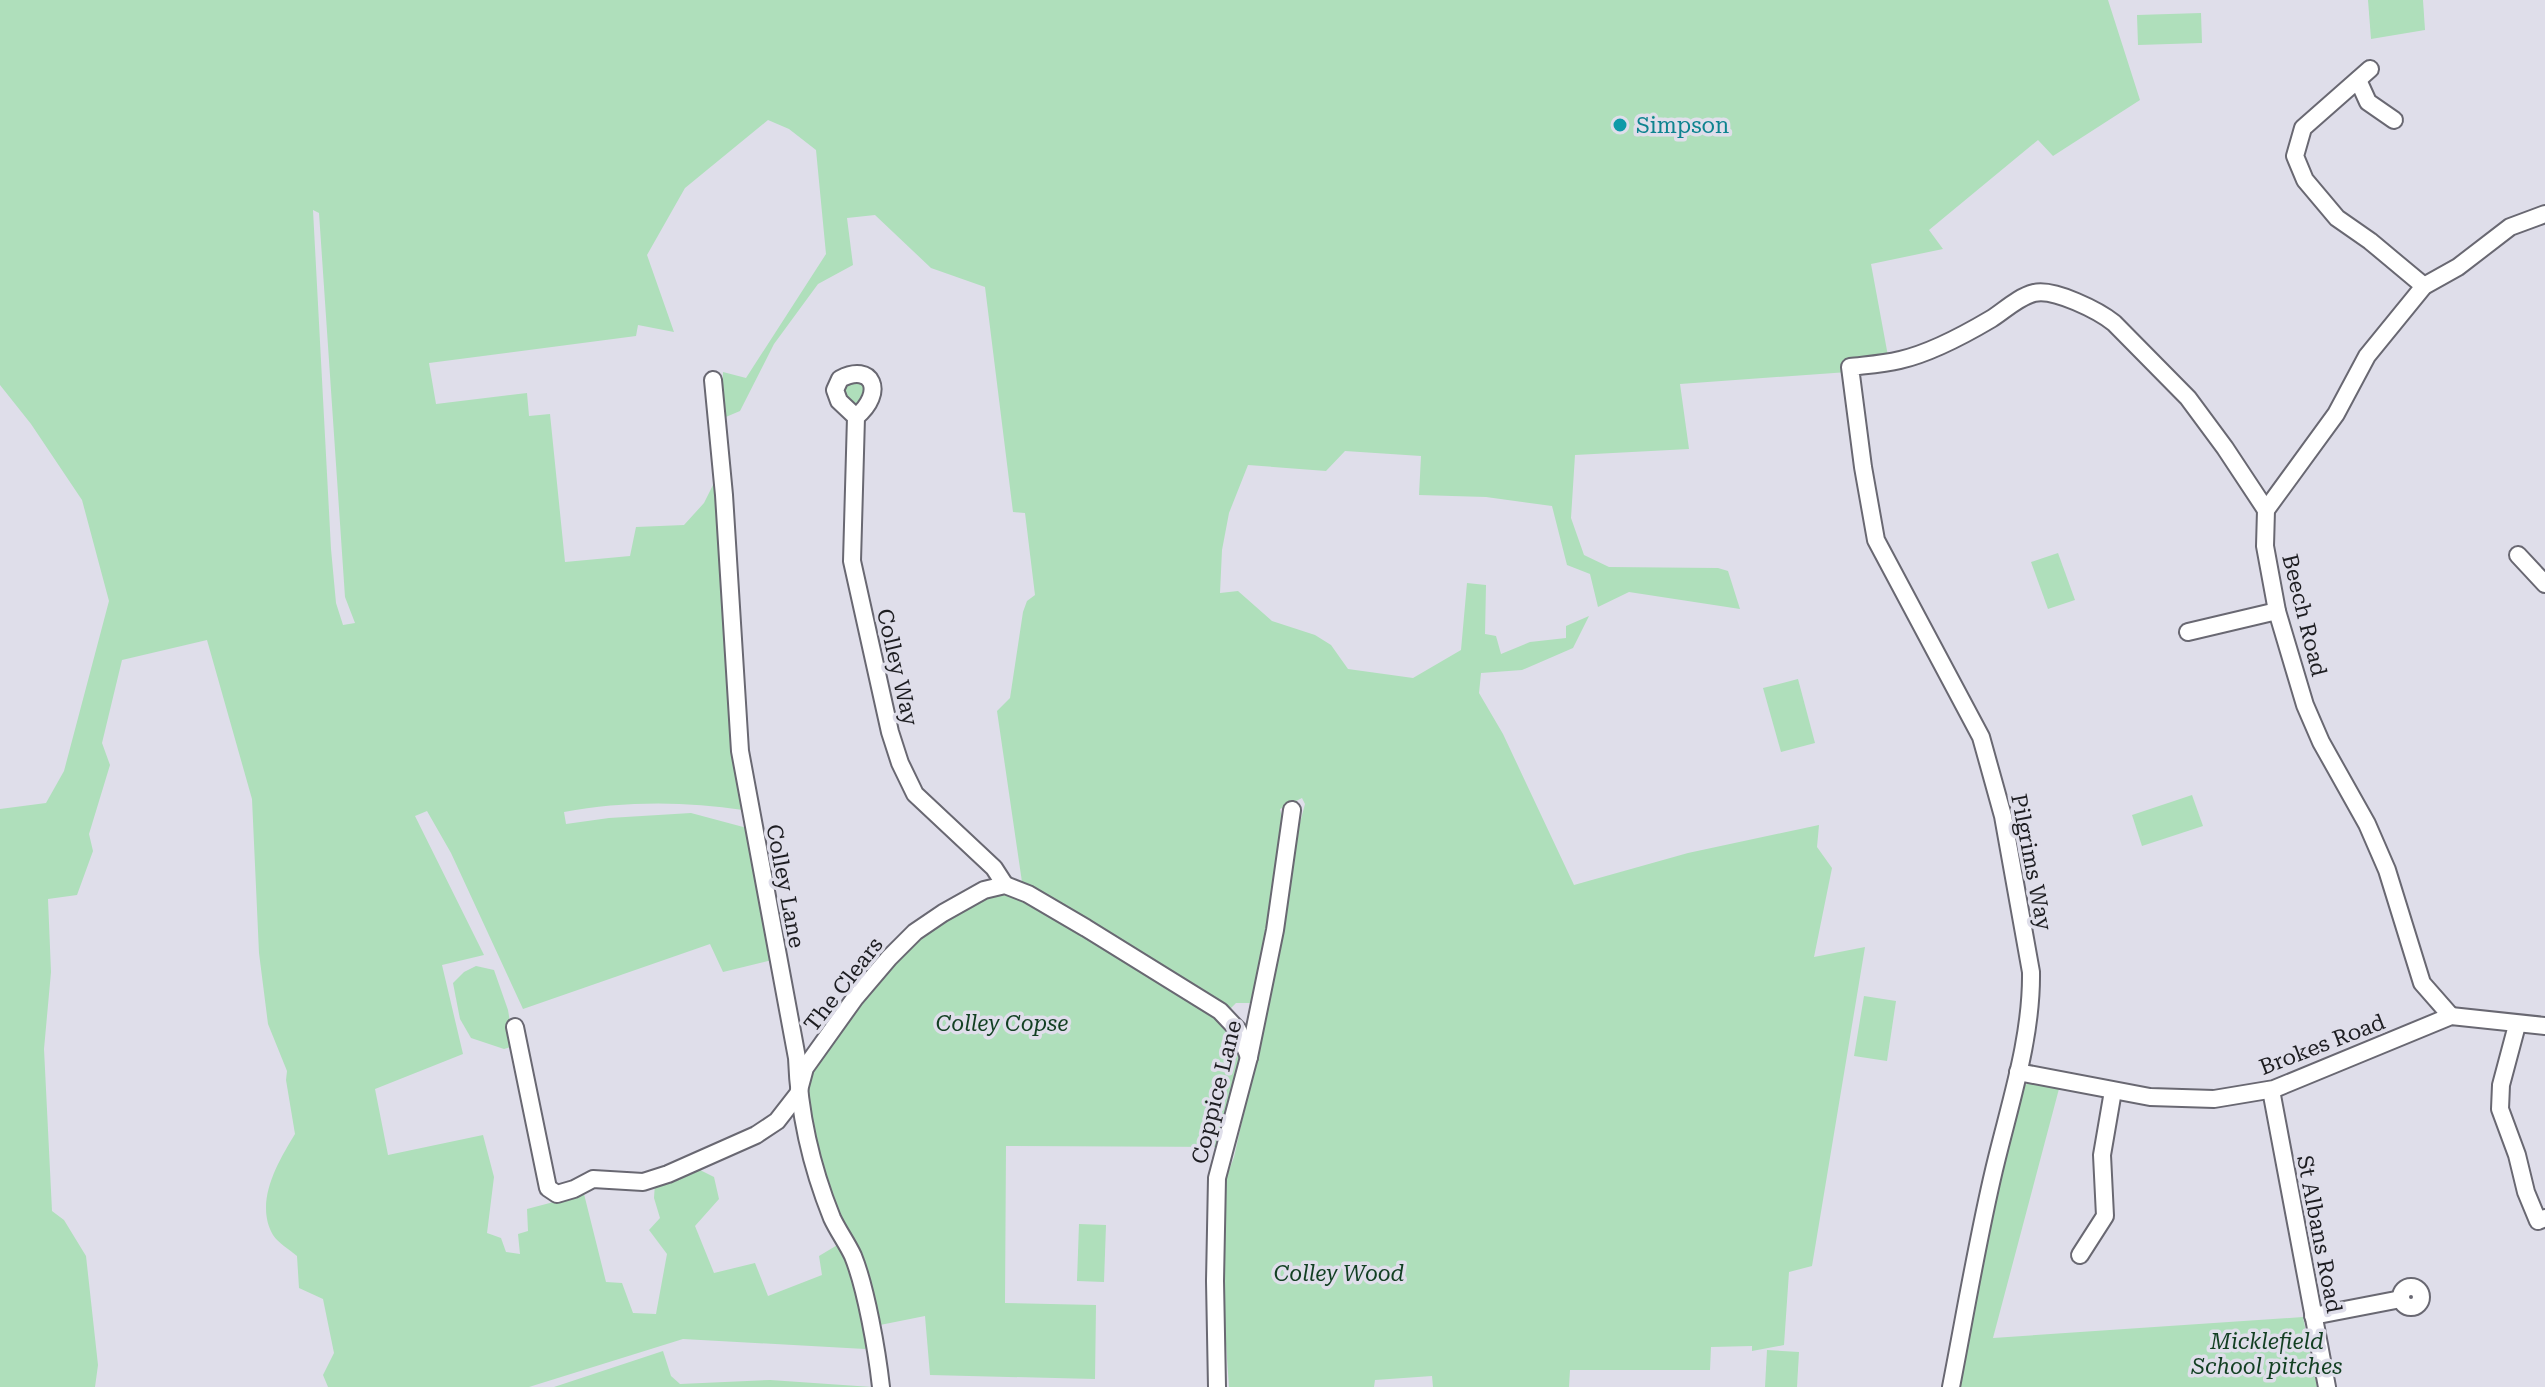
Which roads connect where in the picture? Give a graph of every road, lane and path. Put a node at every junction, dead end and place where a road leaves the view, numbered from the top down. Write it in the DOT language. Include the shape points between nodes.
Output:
graph roads {
  1 [pos="2394,120"];
  2 [pos="2545,214"];
  3 [pos="2424,286"];
  4 [pos="713,380"];
  5 [pos="856,417"];
  6 [pos="2266,510"];
  7 [pos="2518,555"];
  8 [pos="2545,584"];
  9 [pos="2277,611"];
  10 [pos="2188,632"];
  11 [pos="1292,810"];
  12 [pos="1005,885"];
  13 [pos="2451,1016"];
  14 [pos="2517,1025"];
  15 [pos="2545,1026"];
  16 [pos="515,1027"];
  17 [pos="1249,1057"];
  18 [pos="2018,1072"];
  19 [pos="2271,1090"];
  20 [pos="2113,1091"];
  21 [pos="798,1094"];
  22 [pos="2545,1218"];
  23 [pos="2080,1255"];
  24 [pos="2401,1299"];
  25 [pos="2313,1316"];
  26 [pos="881,1387"];
  27 [pos="1217,1387"];
  28 [pos="1951,1387"];
  29 [pos="2327,1387"];
  1 -- 3 [label="street" via="2368,102 2364,74 2303,128 2295,156 2305,180 2337,218"];
  2 -- 3 [label="street" via="2510,227"];
  3 -- 6 [label="street" via="2367,356 2336,414"];
  4 -- 21 [label="street, Colley Lane" via="740,751 797,1058"];
  5 -- 12 [label="street, Colley Way" via="852,561 896,753 915,794 994,868"];
  6 -- 9 [label="street, Beech Road" via="2265,546"];
  6 -- 18 [label="street, Pilgrims Way" via="2188,398 2114,323 2079,303 2035,292 1935,348 1901,360 1850,367 1876,540 1981,737 2003,816 2031,972"];
  7 -- 8 [label="street"];
  9 -- 10 [label="street"];
  9 -- 13 [label="street, Beech Road" via="2321,742 2387,870 2422,983"];
  11 -- 17 [label="street, Coppice Lane"];
  12 -- 17 [label="street" via="1220,1011 1238,1030"];
  12 -- 21 [label="street, The Clears" via="984,890 943,913 889,958 805,1068"];
  13 -- 14 [label="street"];
  13 -- 19 [label="street, Brokes Road"];
  14 -- 15 [label="street"];
  14 -- 22 [label="street" via="2503,1071 2500,1109 2531,1207 2538,1221"];
  16 -- 21 [label="street, The Clears" via="548,1188 557,1194 593,1179 643,1182 690,1166 756,1135 777,1121"];
  17 -- 27 [label="street, Coppice Lane" via="1217,1178"];
  18 -- 20 [label="street, Brokes Road"];
  18 -- 28 [label="street, Pilgrims Way"];
  19 -- 20 [label="street, Brokes Road" via="2186,1100"];
  19 -- 25 [label="street, St Albans Road"];
  20 -- 23 [label="street" via="2102,1155 2105,1216"];
  21 -- 26 [label="street, Colley Lane" via="818,1182 853,1256"];
  24 -- 25 [label="street"];
  25 -- 29 [label="street, St Albans Road"];
}
